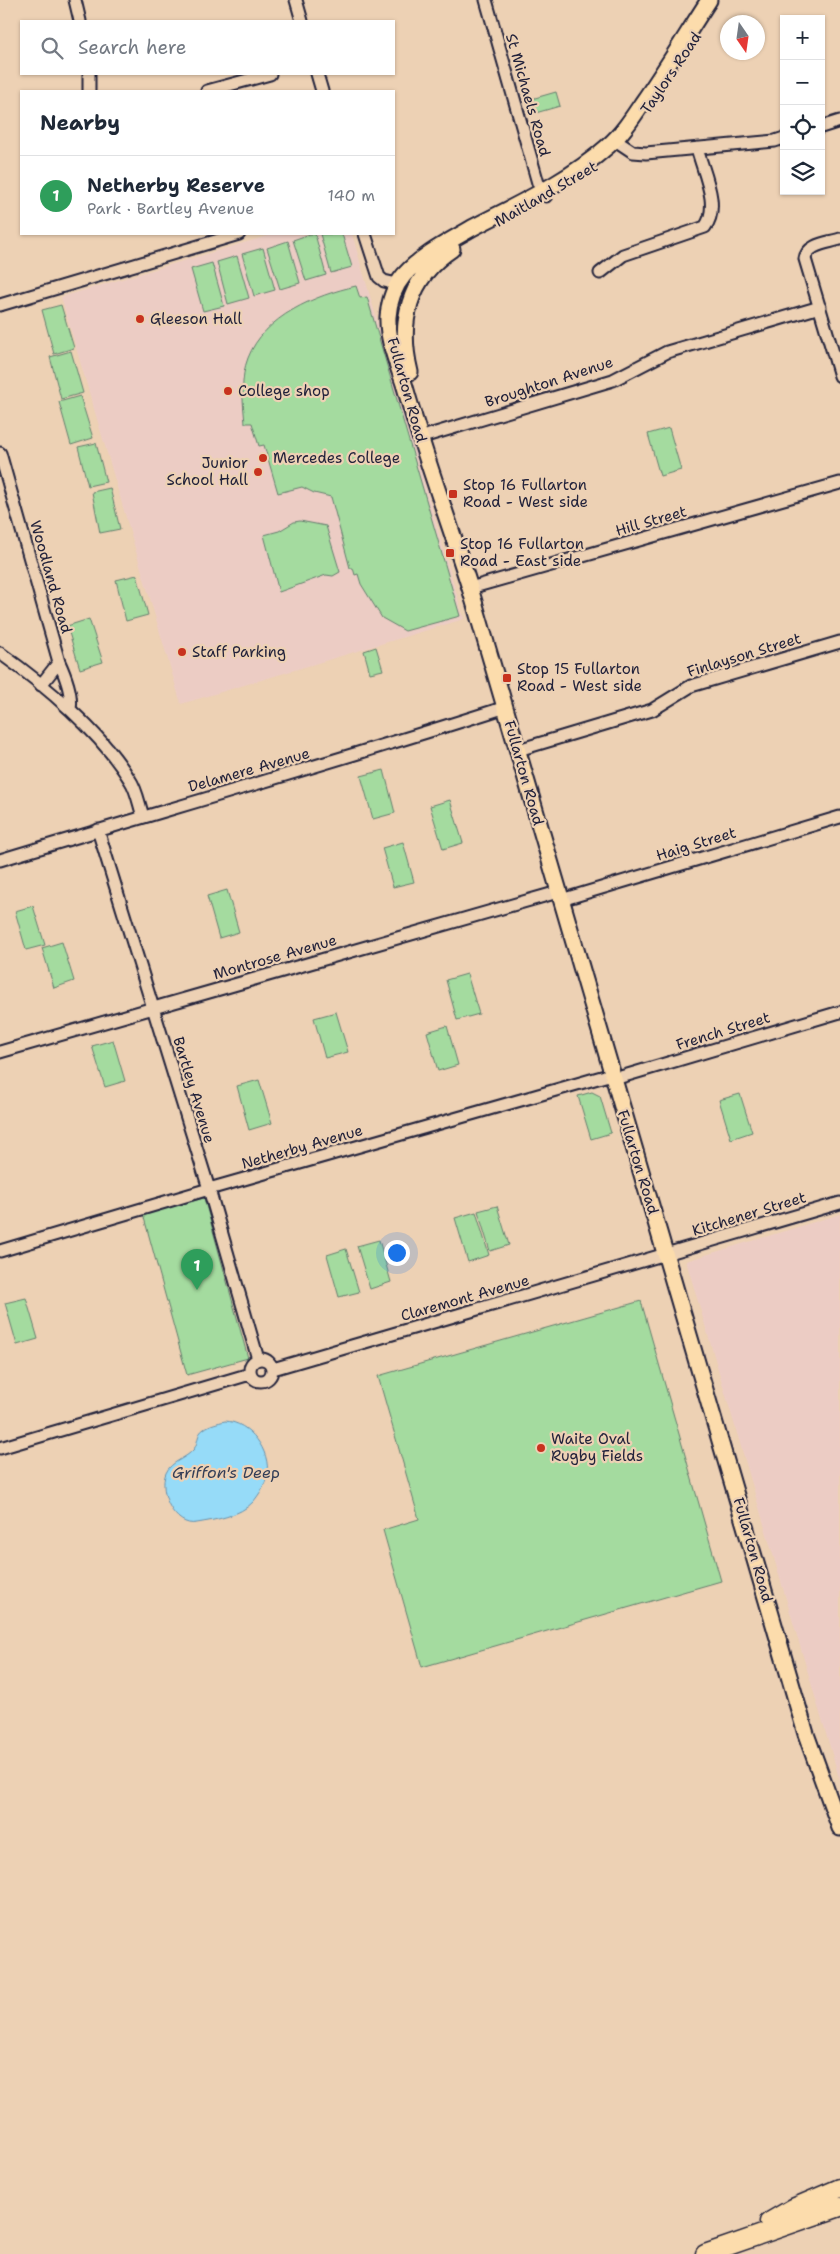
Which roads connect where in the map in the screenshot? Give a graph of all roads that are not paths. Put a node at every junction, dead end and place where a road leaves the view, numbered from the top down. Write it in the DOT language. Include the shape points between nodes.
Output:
graph roads {
  1 [pos="75,0"];
  2 [pos="296,0"];
  3 [pos="486,0"];
  4 [pos="709,0"];
  5 [pos="719,0"];
  6 [pos="80,20"];
  7 [pos="302,20"];
  8 [pos="89,75"];
  9 [pos="266,75"];
  10 [pos="317,75"];
  11 [pos="89,90"];
  12 [pos="211,90"];
  13 [pos="322,90"];
  14 [pos="840,122"];
  15 [pos="628,123"];
  16 [pos="825,126"];
  17 [pos="780,138"];
  18 [pos="621,144"];
  19 [pos="697,148"];
  20 [pos="544,193"];
  21 [pos="236,235"];
  22 [pos="365,235"];
  23 [pos="840,239"];
  24 [pos="432,265"];
  25 [pos="600,273"];
  26 [pos="397,284"];
  27 [pos="0,306"];
  28 [pos="820,307"];
  29 [pos="406,320"];
  30 [pos="840,376"];
  31 [pos="429,436"];
  32 [pos="1,461"];
  33 [pos="840,483"];
  34 [pos="0,492"];
  35 [pos="441,494"];
  36 [pos="13,500"];
  37 [pos="470,588"];
  38 [pos="840,642"];
  39 [pos="0,653"];
  40 [pos="59,662"];
  41 [pos="41,685"];
  42 [pos="506,707"];
  43 [pos="70,709"];
  44 [pos="518,750"];
  45 [pos="143,816"];
  46 [pos="840,817"];
  47 [pos="98,830"];
  48 [pos="0,860"];
  49 [pos="559,896"];
  50 [pos="152,1008"];
  51 [pos="840,1012"];
  52 [pos="0,1052"];
  53 [pos="613,1077"];
  54 [pos="209,1189"];
  55 [pos="840,1203"];
  56 [pos="0,1251"];
  57 [pos="666,1255"];
  58 [pos="258,1359"];
  59 [pos="273,1369"];
  60 [pos="250,1374"];
  61 [pos="0,1448"];
  62 [pos="840,1828"];
  63 [pos="840,2188"];
  64 [pos="840,2207"];
  65 [pos="728,2245"];
  66 [pos="705,2254"];
  1 -- 6 [label="street"];
  2 -- 7 [label="street"];
  3 -- 20 [label="street, St Michaels Road" via="538,183"];
  4 -- 15 [label="main road, Taylors Road" via="666,70"];
  5 -- 18 [label="main road, Taylors Road"];
  8 -- 11 [label="street"];
  9 -- 12 [label="street"];
  10 -- 13 [label="street"];
  14 -- 16 [label="street"];
  15 -- 20 [label="main road, Maitland Street" via="596,156"];
  17 -- 19 [label="street"];
  18 -- 19 [label="street" via="633,152 646,153"];
  18 -- 20 [label="main road, Maitland Street" via="588,172"];
  19 -- 25 [label="street" via="712,204 710,220 705,227 623,255"];
  20 -- 24 [label="main road, Maitland Street" via="463,242"];
  20 -- 26 [label="main road, Maitland Street" via="430,253"];
  21 -- 27 [label="street"];
  22 -- 26 [label="street" via="379,277"];
  23 -- 28 [label="street" via="816,246 806,253"];
  24 -- 26 [label="main road"];
  24 -- 29 [label="main road, Maitland Street" via="420,281"];
  26 -- 29 [label="main road"];
  26 -- 35 [label="main road, Fullarton Road" via="388,318 391,338 419,437"];
  28 -- 30 [label="street"];
  28 -- 31 [label="street, Broughton Avenue" via="667,352 613,380"];
  29 -- 31 [label="main road, Fullarton Road" via="405,352"];
  31 -- 35 [label="main road, Fullarton Road"];
  32 -- 36 [label="street, Woodland Road"];
  33 -- 37 [label="street, Hill Street"];
  34 -- 36 [label="street"];
  35 -- 37 [label="main road, Fullarton Road"];
  36 -- 40 [label="street, Woodland Road"];
  37 -- 42 [label="main road, Fullarton Road"];
  38 -- 44 [label="street, Finlayson Street" via="691,686 652,710"];
  39 -- 41 [label="street"];
  40 -- 41 [label="street"];
  40 -- 43 [label="street, Woodland Road" via="70,696"];
  41 -- 43 [label="street"];
  42 -- 44 [label="main road, Fullarton Road"];
  42 -- 45 [label="street, Delamere Avenue" via="351,757"];
  43 -- 45 [label="street" via="131,781"];
  44 -- 49 [label="main road, Fullarton Road"];
  45 -- 47 [label="street, Delamere Avenue"];
  46 -- 49 [label="street, Haig Street"];
  47 -- 48 [label="street, Delamere Avenue"];
  47 -- 50 [label="street, Bartley Avenue"];
  49 -- 50 [label="street, Montrose Avenue"];
  49 -- 53 [label="main road, Fullarton Road"];
  50 -- 52 [label="street, Montrose Avenue"];
  50 -- 54 [label="street, Bartley Avenue"];
  51 -- 53 [label="street, French Street"];
  53 -- 54 [label="street, Netherby Avenue"];
  53 -- 57 [label="main road, Fullarton Road"];
  54 -- 56 [label="street, Netherby Avenue"];
  54 -- 58 [label="street, Bartley Avenue"];
  55 -- 57 [label="street, Kitchener Street"];
  57 -- 59 [label="street, Claremont Avenue"];
  57 -- 62 [label="main road, Fullarton Road" via="806,1734"];
  58 -- 59 [label="street" via="267,1361"];
  58 -- 60 [label="street" via="252,1364"];
  59 -- 60 [label="street" via="271,1376 263,1382"];
  60 -- 61 [label="street"];
  63 -- 65 [label="highway" via="793,2208"];
  64 -- 65 [label="highway"];
  65 -- 66 [label="highway"];
}
